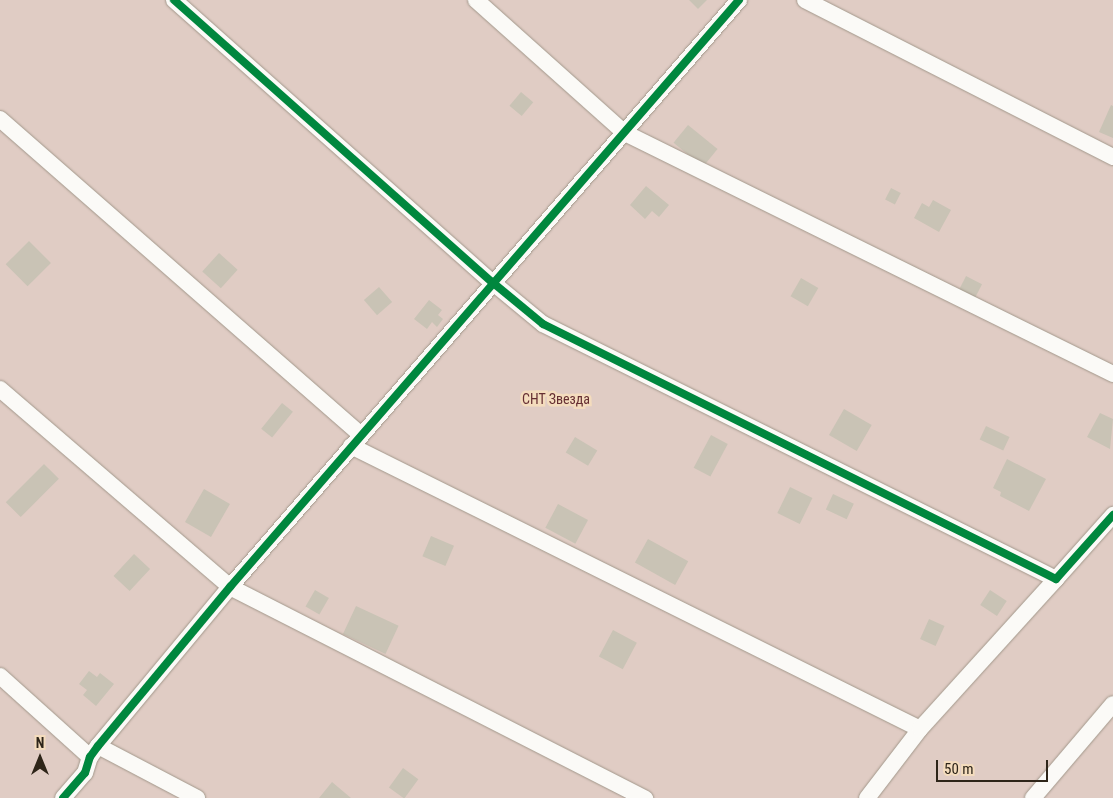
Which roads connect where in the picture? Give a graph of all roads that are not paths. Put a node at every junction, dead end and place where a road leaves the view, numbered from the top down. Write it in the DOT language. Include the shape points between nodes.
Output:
graph roads {
  1 [pos="174,0"];
  2 [pos="476,0"];
  3 [pos="739,0"];
  4 [pos="805,0"];
  5 [pos="0,119"];
  6 [pos="625,133"];
  7 [pos="1113,157"];
  8 [pos="492,282"];
  9 [pos="1113,374"];
  10 [pos="0,389"];
  11 [pos="355,440"];
  12 [pos="1113,515"];
  13 [pos="1056,579"];
  14 [pos="230,587"];
  15 [pos="0,676"];
  16 [pos="1113,704"];
  17 [pos="920,729"];
  18 [pos="94,751"];
  19 [pos="63,798"];
  20 [pos="197,798"];
  21 [pos="645,798"];
  22 [pos="867,798"];
  23 [pos="1034,798"];
  1 -- 8 [label="street"];
  2 -- 6 [label="street"];
  3 -- 6 [label="street"];
  4 -- 7 [label="street"];
  5 -- 11 [label="street"];
  6 -- 8 [label="street"];
  6 -- 9 [label="street"];
  8 -- 11 [label="street"];
  8 -- 13 [label="street" via="543,324"];
  10 -- 14 [label="street"];
  11 -- 14 [label="street"];
  11 -- 17 [label="street"];
  12 -- 13 [label="street"];
  13 -- 17 [label="street"];
  14 -- 18 [label="street"];
  14 -- 21 [label="street"];
  15 -- 18 [label="street"];
  16 -- 23 [label="street"];
  17 -- 22 [label="street"];
  18 -- 19 [label="street" via="85,773"];
  18 -- 20 [label="street"];
}
